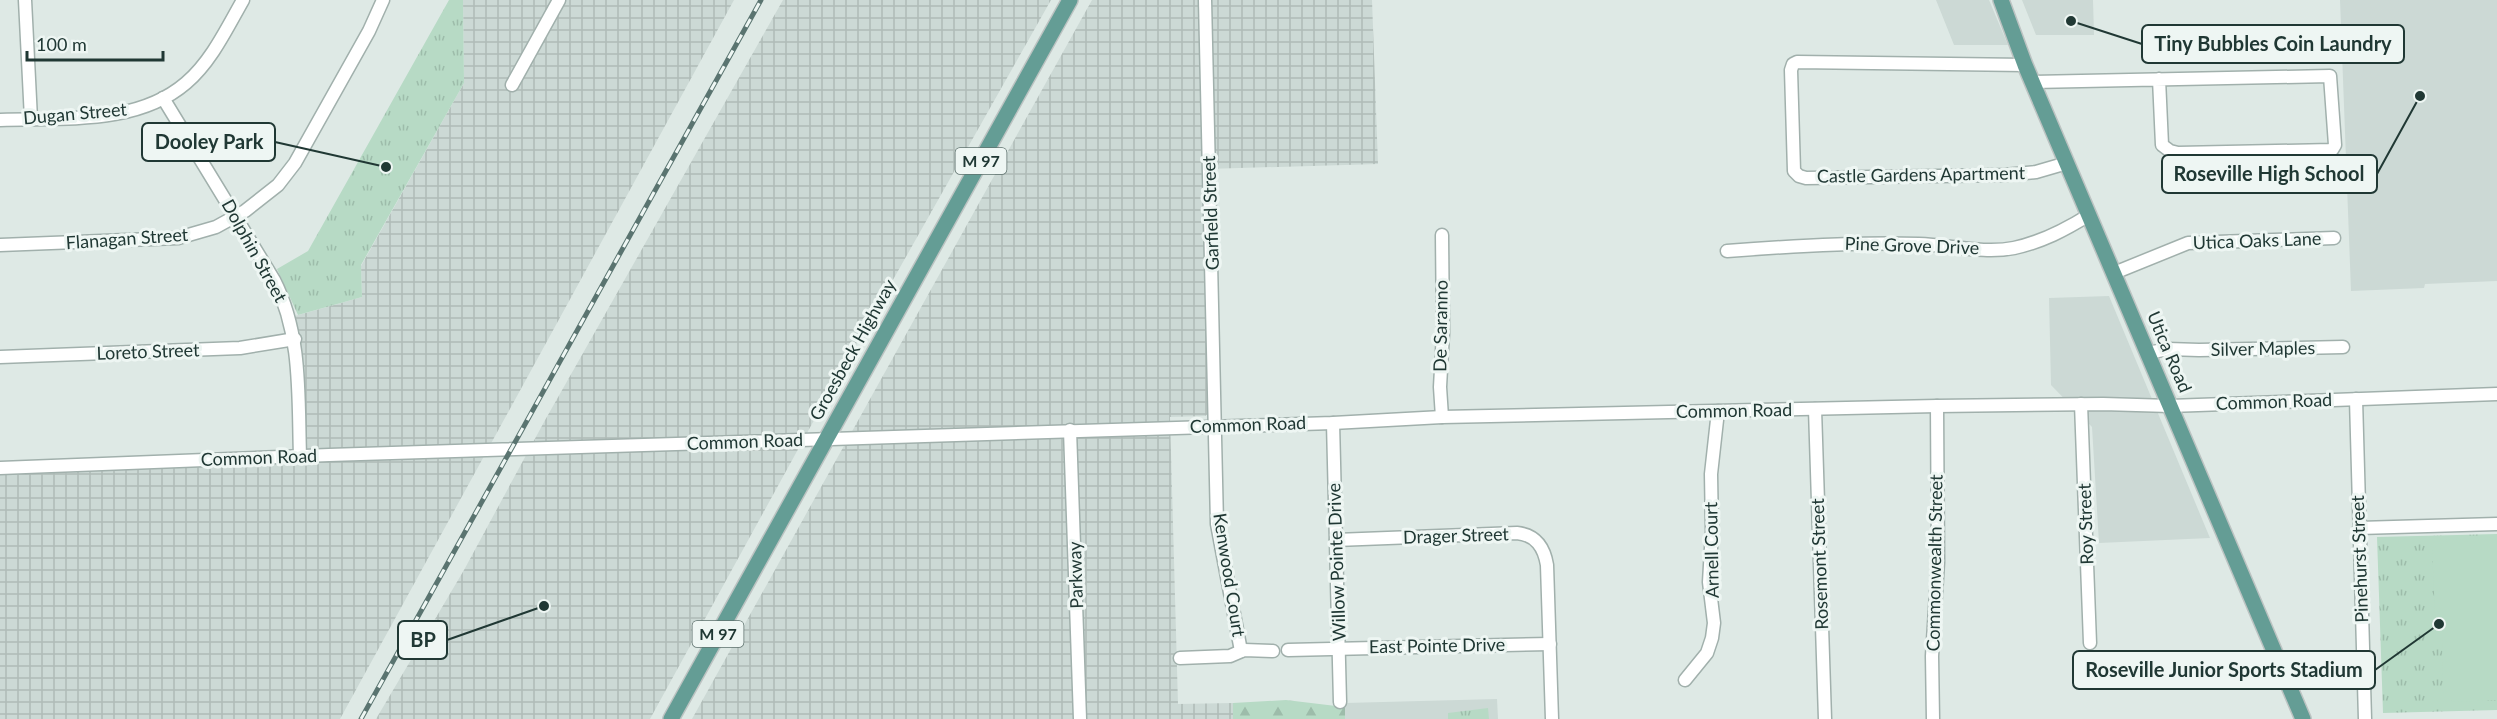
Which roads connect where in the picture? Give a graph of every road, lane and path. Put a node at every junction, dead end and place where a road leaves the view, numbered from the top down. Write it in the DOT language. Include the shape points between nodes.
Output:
graph roads {
  1 [pos="25,0"];
  2 [pos="243,0"];
  3 [pos="383,0"];
  4 [pos="559,0"];
  5 [pos="1070,0"];
  6 [pos="1205,0"];
  7 [pos="2001,0"];
  8 [pos="2025,65"];
  9 [pos="2159,79"];
  10 [pos="2032,82"];
  11 [pos="512,85"];
  12 [pos="163,98"];
  13 [pos="31,118"];
  14 [pos="0,120"];
  15 [pos="2067,163"];
  16 [pos="2089,215"];
  17 [pos="236,216"];
  18 [pos="1442,235"];
  19 [pos="2334,238"];
  20 [pos="0,245"];
  21 [pos="1727,251"];
  22 [pos="2114,273"];
  23 [pos="295,339"];
  24 [pos="2343,347"];
  25 [pos="2148,353"];
  26 [pos="0,357"];
  27 [pos="2497,394"];
  28 [pos="2356,399"];
  29 [pos="2081,404"];
  30 [pos="1937,406"];
  31 [pos="2170,406"];
  32 [pos="1815,409"];
  33 [pos="1718,411"];
  34 [pos="1442,417"];
  35 [pos="1333,423"];
  36 [pos="1217,426"];
  37 [pos="1070,430"];
  38 [pos="826,439"];
  39 [pos="300,456"];
  40 [pos="0,468"];
  41 [pos="2497,524"];
  42 [pos="2359,528"];
  43 [pos="1336,540"];
  44 [pos="2090,643"];
  45 [pos="1550,644"];
  46 [pos="1339,649"];
  47 [pos="1288,650"];
  48 [pos="1241,651"];
  49 [pos="1273,651"];
  50 [pos="1180,658"];
  51 [pos="1685,680"];
  52 [pos="1340,702"];
  53 [pos="671,719"];
  54 [pos="1080,719"];
  55 [pos="1552,719"];
  56 [pos="1825,719"];
  57 [pos="1934,719"];
  58 [pos="2303,719"];
  59 [pos="2365,719"];
  1 -- 13 [label="street"];
  2 -- 12 [label="street, Dugan Street" via="201,68 186,84"];
  3 -- 17 [label="street, Flanagan Street" via="286,176 267,196"];
  4 -- 11 [label="street"];
  5 -- 38 [label="main road, Groesbeck Highway / M 97"];
  6 -- 36 [label="street, Garfield Street"];
  7 -- 8 [label="main road, Utica Road"];
  8 -- 10 [label="main road, Utica Road"];
  8 -- 15 [label="street, Castle Gardens Apartment" via="1797,62 1791,70 1794,171 1806,178 2004,175 2036,172"];
  9 -- 9 [label="street" via="2330,76 2335,146 2332,150 2170,151 2162,145"];
  9 -- 10 [label="street"];
  10 -- 15 [label="main road, Utica Road"];
  12 -- 13 [label="street, Dugan Street" via="117,114"];
  12 -- 17 [label="street, Dolphin Street"];
  13 -- 14 [label="street, Dugan Street"];
  15 -- 16 [label="main road, Utica Road"];
  16 -- 21 [label="street, Pine Grove Drive" via="2061,232 2013,248 1823,244"];
  16 -- 22 [label="main road, Utica Road"];
  17 -- 20 [label="street, Flanagan Street" via="204,232 178,238"];
  17 -- 23 [label="street, Dolphin Street" via="279,288"];
  18 -- 34 [label="street, De Saranno"];
  19 -- 22 [label="street, Utica Oaks Lane" via="2188,243"];
  22 -- 25 [label="main road, Utica Road"];
  23 -- 26 [label="street, Loreto Street" via="240,348"];
  23 -- 39 [label="street, Dolphin Street"];
  24 -- 25 [label="street, Silver Maples" via="2179,348"];
  25 -- 31 [label="main road, Utica Road"];
  27 -- 28 [label="street, Common Road"];
  28 -- 31 [label="street, Common Road"];
  28 -- 42 [label="street, Pinehurst Street"];
  29 -- 30 [label="street, Common Road"];
  29 -- 31 [label="street, Common Road"];
  29 -- 44 [label="street, Roy Street"];
  30 -- 32 [label="street, Common Road"];
  30 -- 57 [label="street, Commonwealth Street"];
  31 -- 58 [label="main road, Utica Road"];
  32 -- 33 [label="street, Common Road"];
  32 -- 56 [label="street, Rosemont Street"];
  33 -- 34 [label="street, Common Road"];
  33 -- 51 [label="street, Arnell Court" via="1711,474 1712,638 1707,653"];
  34 -- 35 [label="street, Common Road"];
  35 -- 36 [label="street, Common Road"];
  35 -- 43 [label="street, Willow Pointe Drive"];
  36 -- 37 [label="street, Common Road"];
  36 -- 48 [label="street, Kenwood Court" via="1217,524"];
  37 -- 38 [label="street, Common Road"];
  37 -- 54 [label="street, Parkway"];
  38 -- 39 [label="street, Common Road"];
  38 -- 53 [label="main road, Groesbeck Highway / M 97"];
  39 -- 40 [label="street, Common Road"];
  41 -- 42 [label="street"];
  42 -- 59 [label="street, Pinehurst Street"];
  43 -- 45 [label="street, Drager Street" via="1517,533 1532,537 1545,555"];
  43 -- 46 [label="street, Willow Pointe Drive"];
  45 -- 46 [label="street, East Pointe Drive"];
  45 -- 55 [label="street, Drager Street"];
  46 -- 47 [label="street, East Pointe Drive"];
  46 -- 52 [label="street, Willow Pointe Drive"];
  48 -- 49 [label="street, Kenwood Court"];
  48 -- 50 [label="street, Kenwood Court" via="1230,656"];
}
